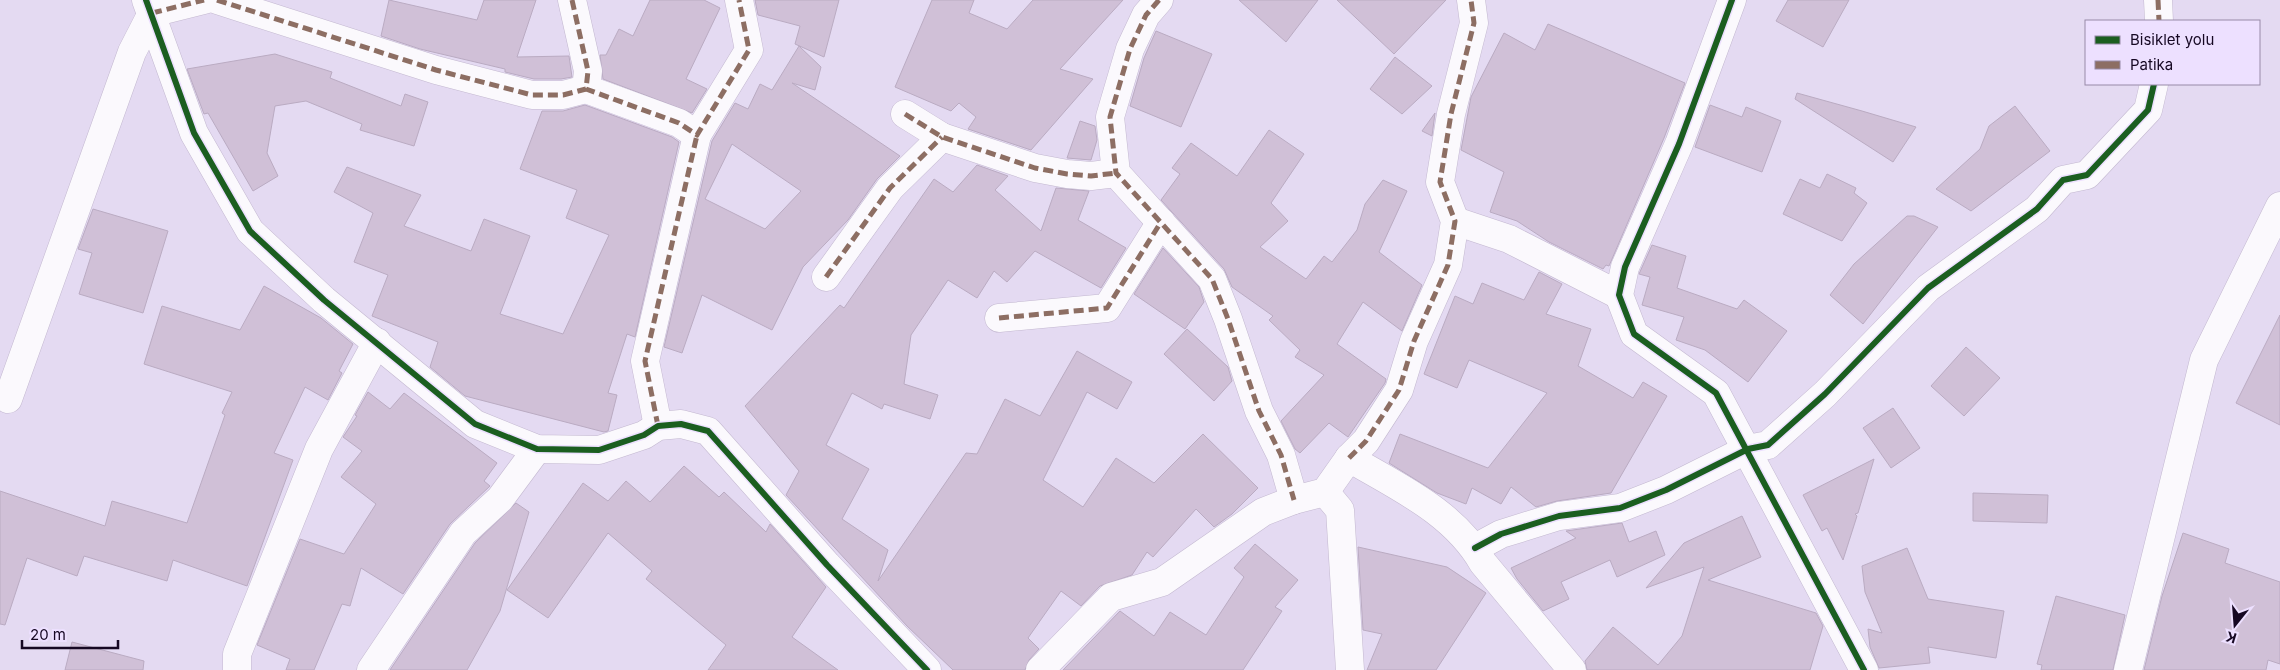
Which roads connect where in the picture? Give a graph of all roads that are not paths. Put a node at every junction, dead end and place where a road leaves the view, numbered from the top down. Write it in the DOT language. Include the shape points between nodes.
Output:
graph roads {
  1 [pos="204,0"];
  2 [pos="217,0"];
  3 [pos="572,0"];
  4 [pos="739,0"];
  5 [pos="1159,0"];
  6 [pos="1471,0"];
  7 [pos="1732,0"];
  8 [pos="2158,0"];
  9 [pos="150,7"];
  10 [pos="2159,20"];
  11 [pos="2154,85"];
  12 [pos="586,89"];
  13 [pos="905,114"];
  14 [pos="697,135"];
  15 [pos="942,137"];
  16 [pos="1116,173"];
  17 [pos="2280,206"];
  18 [pos="1455,221"];
  19 [pos="1161,222"];
  20 [pos="826,276"];
  21 [pos="1619,295"];
  22 [pos="999,318"];
  23 [pos="377,342"];
  24 [pos="8,399"];
  25 [pos="658,426"];
  26 [pos="536,449"];
  27 [pos="1748,449"];
  28 [pos="1349,458"];
  29 [pos="1325,492"];
  30 [pos="1294,500"];
  31 [pos="1475,548"];
  32 [pos="237,670"];
  33 [pos="371,670"];
  34 [pos="927,670"];
  35 [pos="1040,670"];
  36 [pos="1350,670"];
  37 [pos="1572,670"];
  38 [pos="1864,670"];
  39 [pos="2128,670"];
  1 -- 9 [label="street"];
  2 -- 12 [label="street" via="436,70 532,95 563,95"];
  3 -- 12 [label="street" via="588,70"];
  4 -- 14 [label="street" via="749,50"];
  5 -- 16 [label="street" via="1146,15 1130,49 1110,117"];
  6 -- 18 [label="street" via="1474,23 1451,114 1440,182"];
  7 -- 21 [label="street" via="1679,144 1625,267"];
  8 -- 10 [label="street"];
  9 -- 23 [label="street" via="194,132 250,231 324,300"];
  9 -- 24 [label="street"];
  11 -- 27 [label="street" via="2148,110 2087,175 2064,180 2037,209 1928,288 1825,394 1768,445"];
  12 -- 14 [label="street" via="679,123"];
  13 -- 15 [label="street"];
  14 -- 25 [label="street" via="645,361"];
  15 -- 16 [label="street" via="1035,168 1091,176"];
  15 -- 20 [label="street" via="890,188"];
  16 -- 19 [label="street"];
  17 -- 39 [label="street" via="2204,360"];
  18 -- 21 [label="street" via="1509,239"];
  18 -- 28 [label="street" via="1448,264 1414,341 1399,390 1366,441"];
  19 -- 22 [label="street" via="1107,308"];
  19 -- 30 [label="street" via="1212,279 1259,411 1281,455"];
  21 -- 27 [label="street" via="1634,334 1716,393"];
  23 -- 26 [label="street" via="475,424"];
  23 -- 32 [label="street" via="319,449 237,654"];
  25 -- 26 [label="street" via="644,435 599,450"];
  25 -- 34 [label="street" via="681,424 708,431 827,565"];
  26 -- 33 [label="street" via="500,500 463,532"];
  27 -- 31 [label="street" via="1666,490 1620,508 1559,516 1501,534"];
  27 -- 38 [label="street"];
  28 -- 29 [label="street"];
  28 -- 31 [label="street" via="1433,507"];
  29 -- 30 [label="street"];
  29 -- 36 [label="street" via="1340,510"];
  30 -- 35 [label="street" via="1263,512 1162,582 1111,597"];
  31 -- 37 [label="street" via="1483,563"];
}
